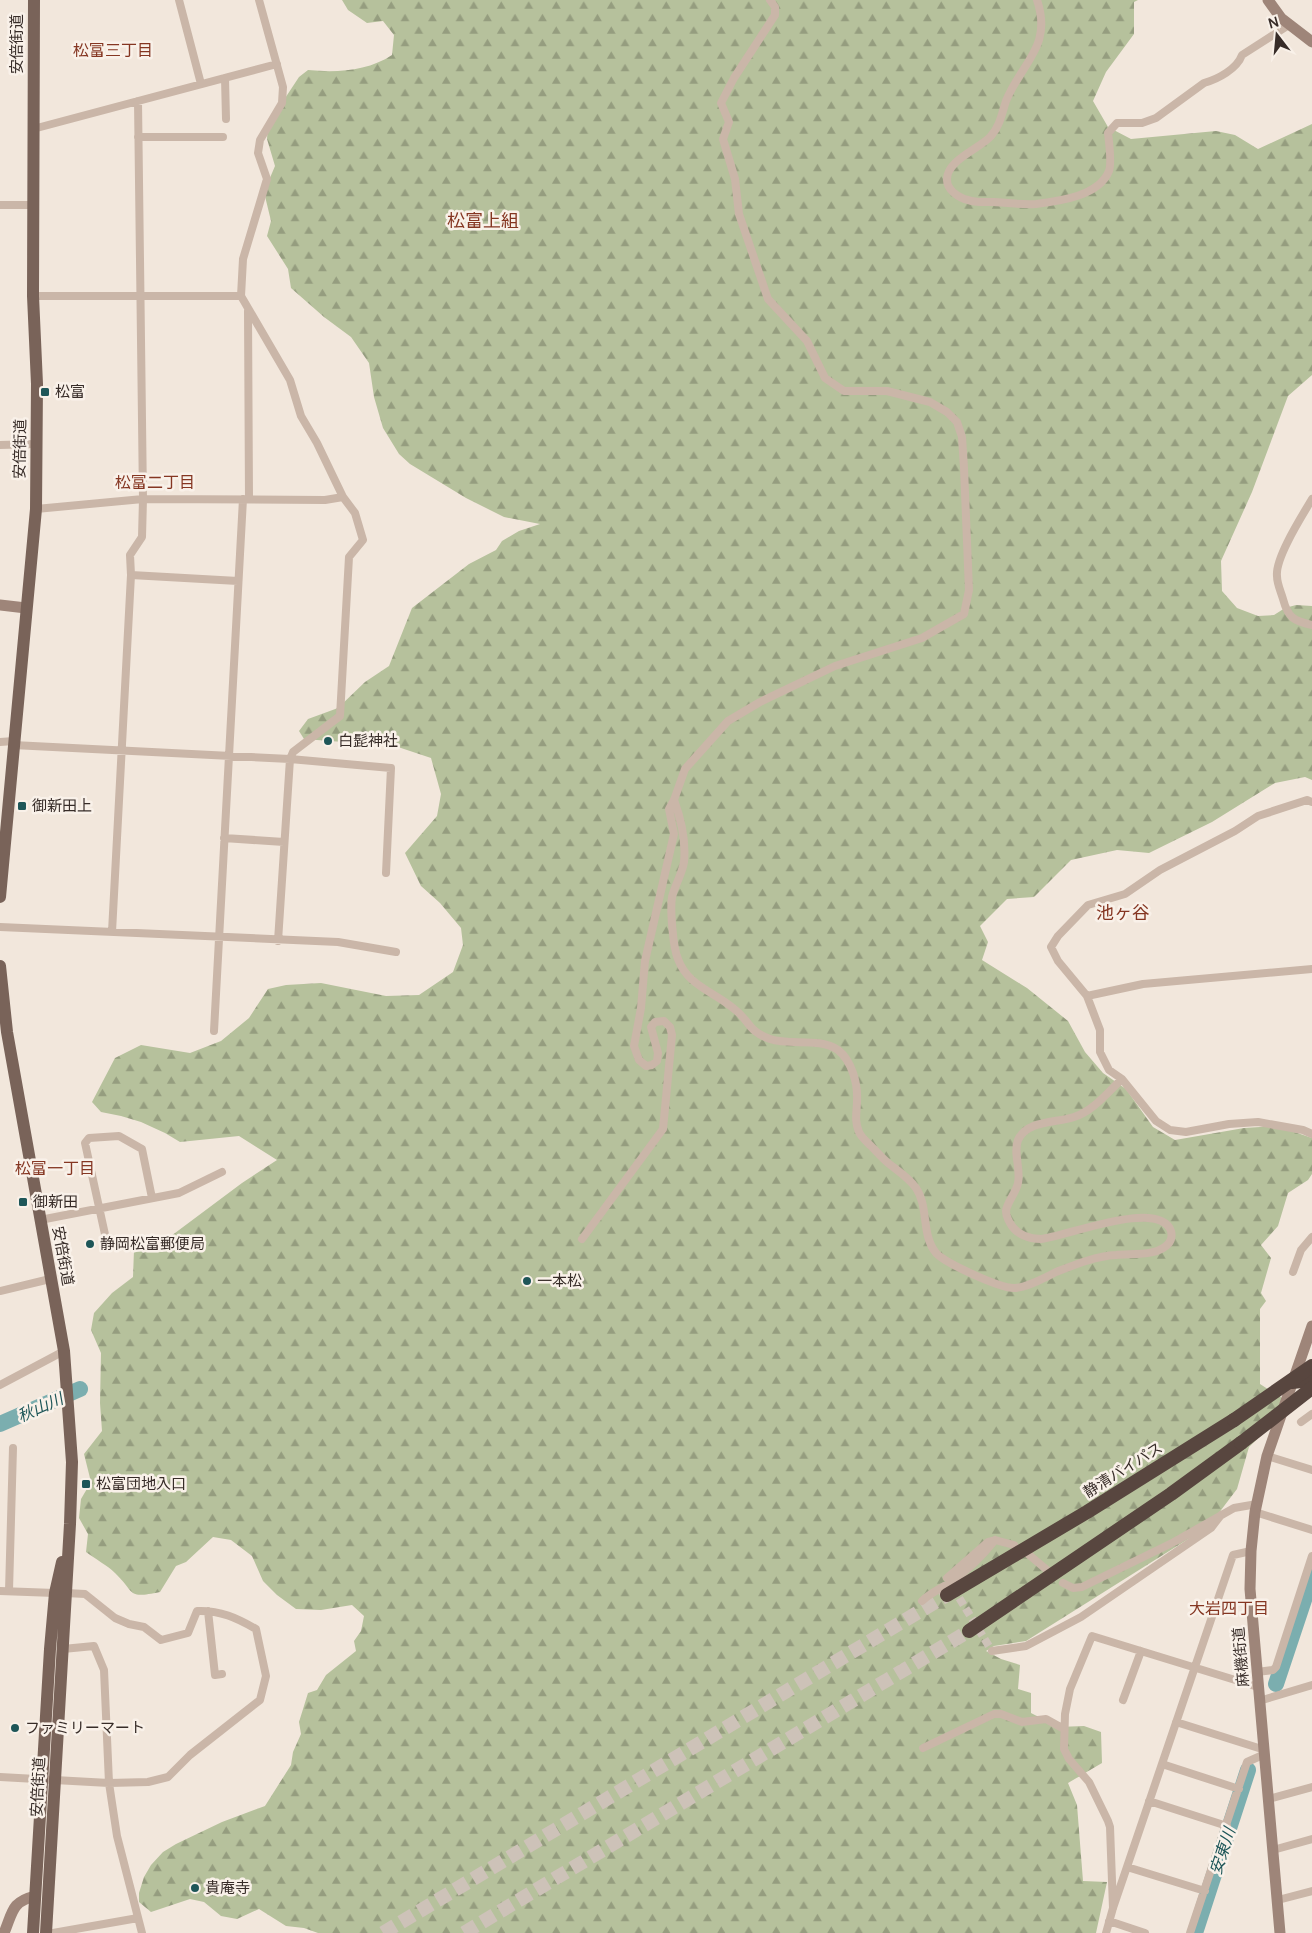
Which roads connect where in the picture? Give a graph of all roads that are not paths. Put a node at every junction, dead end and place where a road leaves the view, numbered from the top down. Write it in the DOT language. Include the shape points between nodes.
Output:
graph roads {
  1 [pos="34,0"];
  2 [pos="179,0"];
  3 [pos="259,0"];
  4 [pos="770,0"];
  5 [pos="1037,0"];
  6 [pos="1268,0"];
  7 [pos="1289,25"];
  8 [pos="1312,42"];
  9 [pos="277,64"];
  10 [pos="225,78"];
  11 [pos="201,84"];
  12 [pos="138,101"];
  13 [pos="226,119"];
  14 [pos="33,129"];
  15 [pos="138,137"];
  16 [pos="223,137"];
  17 [pos="0,205"];
  18 [pos="34,205"];
  19 [pos="33,296"];
  20 [pos="140,296"];
  21 [pos="241,296"];
  22 [pos="248,309"];
  23 [pos="36,444"];
  24 [pos="0,445"];
  25 [pos="343,497"];
  26 [pos="143,499"];
  27 [pos="246,499"];
  28 [pos="1312,499"];
  29 [pos="36,509"];
  30 [pos="131,575"];
  31 [pos="238,581"];
  32 [pos="0,605"];
  33 [pos="26,608"];
  34 [pos="1312,625"];
  35 [pos="0,742"];
  36 [pos="13,743"];
  37 [pos="121,750"];
  38 [pos="229,755"];
  39 [pos="290,759"];
  40 [pos="674,800"];
  41 [pos="1312,802"];
  42 [pos="224,838"];
  43 [pos="284,842"];
  44 [pos="386,873"];
  45 [pos="0,897"];
  46 [pos="0,927"];
  47 [pos="112,932"];
  48 [pos="219,938"];
  49 [pos="278,940"];
  50 [pos="396,952"];
  51 [pos="0,966"];
  52 [pos="1312,969"];
  53 [pos="1087,996"];
  54 [pos="4,1029"];
  55 [pos="214,1031"];
  56 [pos="1122,1079"];
  57 [pos="1312,1134"];
  58 [pos="222,1172"];
  59 [pos="152,1198"];
  60 [pos="99,1208"];
  61 [pos="40,1220"];
  62 [pos="1312,1238"];
  63 [pos="106,1239"];
  64 [pos="582,1239"];
  65 [pos="1293,1272"];
  66 [pos="50,1278"];
  67 [pos="0,1291"];
  68 [pos="1312,1326"];
  69 [pos="64,1351"];
  70 [pos="1312,1366"];
  71 [pos="1312,1375"];
  72 [pos="1294,1378"];
  73 [pos="1312,1380"];
  74 [pos="0,1385"];
  75 [pos="1312,1388"];
  76 [pos="13,1448"];
  77 [pos="1266,1456"];
  78 [pos="1312,1470"];
  79 [pos="1256,1508"];
  80 [pos="1221,1515"];
  81 [pos="1312,1530"];
  82 [pos="995,1540"];
  83 [pos="1014,1545"];
  84 [pos="1251,1551"];
  85 [pos="1028,1554"];
  86 [pos="1312,1556"];
  87 [pos="1047,1570"];
  88 [pos="946,1578"];
  89 [pos="1063,1583"];
  90 [pos="0,1591"];
  91 [pos="9,1591"];
  92 [pos="60,1593"];
  93 [pos="947,1595"];
  94 [pos="922,1601"];
  95 [pos="208,1610"];
  96 [pos="969,1631"];
  97 [pos="63,1649"];
  98 [pos="992,1651"];
  99 [pos="1141,1651"];
  100 [pos="1194,1668"];
  101 [pos="1257,1672"];
  102 [pos="222,1674"];
  103 [pos="1312,1685"];
  104 [pos="1258,1687"];
  105 [pos="1123,1700"];
  106 [pos="1260,1701"];
  107 [pos="1176,1722"];
  108 [pos="1064,1729"];
  109 [pos="923,1748"];
  110 [pos="1265,1751"];
  111 [pos="1162,1764"];
  112 [pos="0,1777"];
  113 [pos="49,1780"];
  114 [pos="109,1783"];
  115 [pos="1312,1787"];
  116 [pos="1239,1789"];
  117 [pos="1269,1799"];
  118 [pos="1149,1801"];
  119 [pos="1227,1826"];
  120 [pos="1312,1839"];
  121 [pos="1273,1850"];
  122 [pos="1127,1867"];
  123 [pos="1312,1891"];
  124 [pos="1205,1892"];
  125 [pos="35,1896"];
  126 [pos="1278,1900"];
  127 [pos="1113,1908"];
  128 [pos="138,1918"];
  129 [pos="1109,1921"];
  130 [pos="4,1933"];
  131 [pos="33,1933"];
  132 [pos="46,1933"];
  133 [pos="53,1933"];
  134 [pos="142,1933"];
  135 [pos="1106,1933"];
  136 [pos="1145,1933"];
  137 [pos="1190,1933"];
  138 [pos="1280,1933"];
  1 -- 14 [label="main road, 安倍街道"];
  2 -- 11 [label="street"];
  3 -- 9 [label="street"];
  4 -- 40 [label="street" via="775,7 775,15 721,103 729,122 724,139 735,179 739,214 768,299 807,341 825,378 844,391 887,391 930,402 957,422 964,460 969,590 964,614 922,638 835,666 728,721 686,769"];
  5 -- 7 [label="street" via="1041,27 1038,47 1006,100 1000,122 991,136 959,159 948,174 949,186 956,195 968,201 1034,204 1069,198 1090,190 1102,182 1110,169 1108,133 1117,123 1142,123 1156,118 1204,83 1239,64 1242,55"];
  6 -- 7 [label="street"];
  7 -- 8 [label="street"];
  9 -- 10 [label="street"];
  9 -- 21 [label="street" via="283,87 282,103 260,140 258,153 267,179 242,259"];
  10 -- 11 [label="street"];
  10 -- 13 [label="street"];
  11 -- 12 [label="street"];
  12 -- 14 [label="street"];
  12 -- 15 [label="street"];
  14 -- 18 [label="main road, 安倍街道"];
  15 -- 16 [label="street"];
  15 -- 20 [label="street"];
  17 -- 18 [label="street"];
  18 -- 19 [label="main road, 安倍街道"];
  19 -- 20 [label="street"];
  19 -- 23 [label="main road, 安倍街道"];
  20 -- 21 [label="street"];
  20 -- 26 [label="street"];
  21 -- 22 [label="street"];
  22 -- 25 [label="street" via="290,380 301,416"];
  22 -- 27 [label="street"];
  23 -- 24 [label="street"];
  23 -- 29 [label="main road, 安倍街道"];
  25 -- 27 [label="street" via="324,500"];
  25 -- 39 [label="street" via="355,513 363,540 349,557 340,716 302,744"];
  26 -- 27 [label="street"];
  26 -- 29 [label="street"];
  26 -- 30 [label="street" via="142,537 130,555"];
  27 -- 31 [label="street"];
  28 -- 34 [label="street" via="1291,536 1276,575 1290,616"];
  29 -- 33 [label="main road, 安倍街道"];
  30 -- 31 [label="street"];
  30 -- 37 [label="street"];
  31 -- 38 [label="street"];
  32 -- 33 [label="street"];
  33 -- 36 [label="main road, 安倍街道"];
  35 -- 36 [label="street"];
  36 -- 37 [label="street"];
  36 -- 45 [label="main road, 安倍街道"];
  37 -- 38 [label="street"];
  37 -- 47 [label="street"];
  38 -- 39 [label="street"];
  38 -- 42 [label="street"];
  39 -- 43 [label="street"];
  39 -- 44 [label="street" via="391,768"];
  40 -- 56 [label="street" via="684,840 684,863 671,900 678,961 699,986 735,1009 754,1032 774,1040 824,1044 845,1058 855,1078 858,1099 855,1117 860,1135 918,1190 927,1234 938,1256 997,1286 1015,1288 1093,1260 1115,1254 1138,1255 1161,1249 1169,1243 1172,1236 1163,1221 1112,1220 1040,1239 1014,1231 1006,1215 1018,1181 1016,1144 1021,1134 1030,1126 1076,1117 1093,1107"];
  40 -- 64 [label="street" via="669,809 674,834 645,961 634,1046 639,1060 646,1066 652,1065 657,1061 658,1052 651,1027 655,1022 664,1021 670,1027 672,1035 663,1129"];
  41 -- 53 [label="street" via="1307,800 1258,816 1160,870 1125,894 1088,906 1051,947 1058,961"];
  42 -- 43 [label="street"];
  42 -- 48 [label="street"];
  43 -- 49 [label="street"];
  46 -- 47 [label="street"];
  47 -- 48 [label="street"];
  48 -- 49 [label="street"];
  48 -- 55 [label="street"];
  49 -- 50 [label="street" via="338,942"];
  51 -- 54 [label="main road, 安倍街道"];
  52 -- 53 [label="street" via="1143,984"];
  53 -- 56 [label="street" via="1100,1030 1100,1052 1109,1070"];
  54 -- 61 [label="main road, 安倍街道"];
  56 -- 57 [label="street" via="1156,1120 1170,1130 1186,1132 1258,1122"];
  58 -- 59 [label="street" via="179,1193"];
  59 -- 60 [label="street"];
  59 -- 60 [label="street" via="142,1149 119,1136 89,1138 85,1143"];
  60 -- 61 [label="street"];
  60 -- 63 [label="street"];
  61 -- 66 [label="main road, 安倍街道"];
  62 -- 65 [label="street" via="1300,1250"];
  66 -- 67 [label="street"];
  66 -- 69 [label="main road, 安倍街道"];
  68 -- 72 [label="street, 麻機街道"];
  69 -- 74 [label="street"];
  69 -- 92 [label="main road, 安倍街道" via="72,1462 70,1524"];
  70 -- 93 [label="highway, 静清バイパス, bridge" via="1234,1420"];
  71 -- 72 [label="highway"];
  72 -- 73 [label="highway"];
  72 -- 77 [label="street, 麻機街道"];
  75 -- 96 [label="highway, bridge" via="1172,1494"];
  76 -- 91 [label="street"];
  77 -- 78 [label="street"];
  77 -- 79 [label="street, 麻機街道"];
  79 -- 80 [label="street" via="1234,1508"];
  79 -- 81 [label="street"];
  79 -- 84 [label="street, 麻機街道"];
  80 -- 89 [label="street" via="1082,1587 1073,1588"];
  80 -- 98 [label="street" via="1211,1528 1081,1617 1026,1646"];
  82 -- 83 [label="street"];
  82 -- 88 [label="street" via="988,1542"];
  82 -- 94 [label="street" via="954,1580"];
  84 -- 100 [label="street" via="1233,1555"];
  84 -- 101 [label="street, 麻機街道" via="1250,1589"];
  85 -- 87 [label="street"];
  86 -- 101 [label="street" via="1276,1667"];
  90 -- 91 [label="street"];
  91 -- 92 [label="street"];
  92 -- 95 [label="street" via="85,1594 115,1618 144,1627 161,1640 188,1633 197,1611"];
  92 -- 97 [label="main road, 安倍街道"];
  92 -- 113 [label="main road, 安倍街道" via="50,1649"];
  95 -- 102 [label="street" via="215,1675"];
  95 -- 114 [label="street" via="232,1616 256,1629 266,1676 260,1700 190,1755 168,1777 148,1782"];
  97 -- 113 [label="main road, 安倍街道"];
  97 -- 114 [label="street" via="94,1646 104,1670"];
  99 -- 100 [label="street"];
  99 -- 105 [label="street"];
  99 -- 108 [label="street" via="1092,1636 1070,1689"];
  100 -- 104 [label="street"];
  100 -- 107 [label="street"];
  101 -- 104 [label="street, 麻機街道"];
  103 -- 106 [label="street"];
  104 -- 106 [label="street, 麻機街道"];
  106 -- 110 [label="street, 麻機街道"];
  107 -- 110 [label="street"];
  107 -- 111 [label="street"];
  108 -- 109 [label="street" via="1046,1719 1022,1722 994,1714"];
  108 -- 127 [label="street" via="1064,1749 1089,1782 1110,1827"];
  110 -- 116 [label="street" via="1247,1762"];
  110 -- 117 [label="street, 麻機街道"];
  111 -- 116 [label="street"];
  111 -- 118 [label="street"];
  112 -- 113 [label="street"];
  113 -- 114 [label="street"];
  113 -- 125 [label="main road, 安倍街道"];
  113 -- 132 [label="main road, 安倍街道"];
  114 -- 128 [label="street" via="117,1836"];
  115 -- 117 [label="street"];
  116 -- 119 [label="street"];
  117 -- 121 [label="street, 麻機街道"];
  118 -- 119 [label="street"];
  118 -- 122 [label="street"];
  119 -- 124 [label="street"];
  120 -- 121 [label="street"];
  121 -- 126 [label="street, 麻機街道"];
  122 -- 124 [label="street"];
  122 -- 127 [label="street"];
  123 -- 126 [label="street"];
  124 -- 137 [label="street"];
  125 -- 130 [label="street" via="17,1904"];
  125 -- 131 [label="main road, 安倍街道"];
  126 -- 138 [label="street, 麻機街道"];
  127 -- 129 [label="street"];
  128 -- 133 [label="street"];
  128 -- 134 [label="street"];
  129 -- 135 [label="street"];
  129 -- 136 [label="street"];
}
